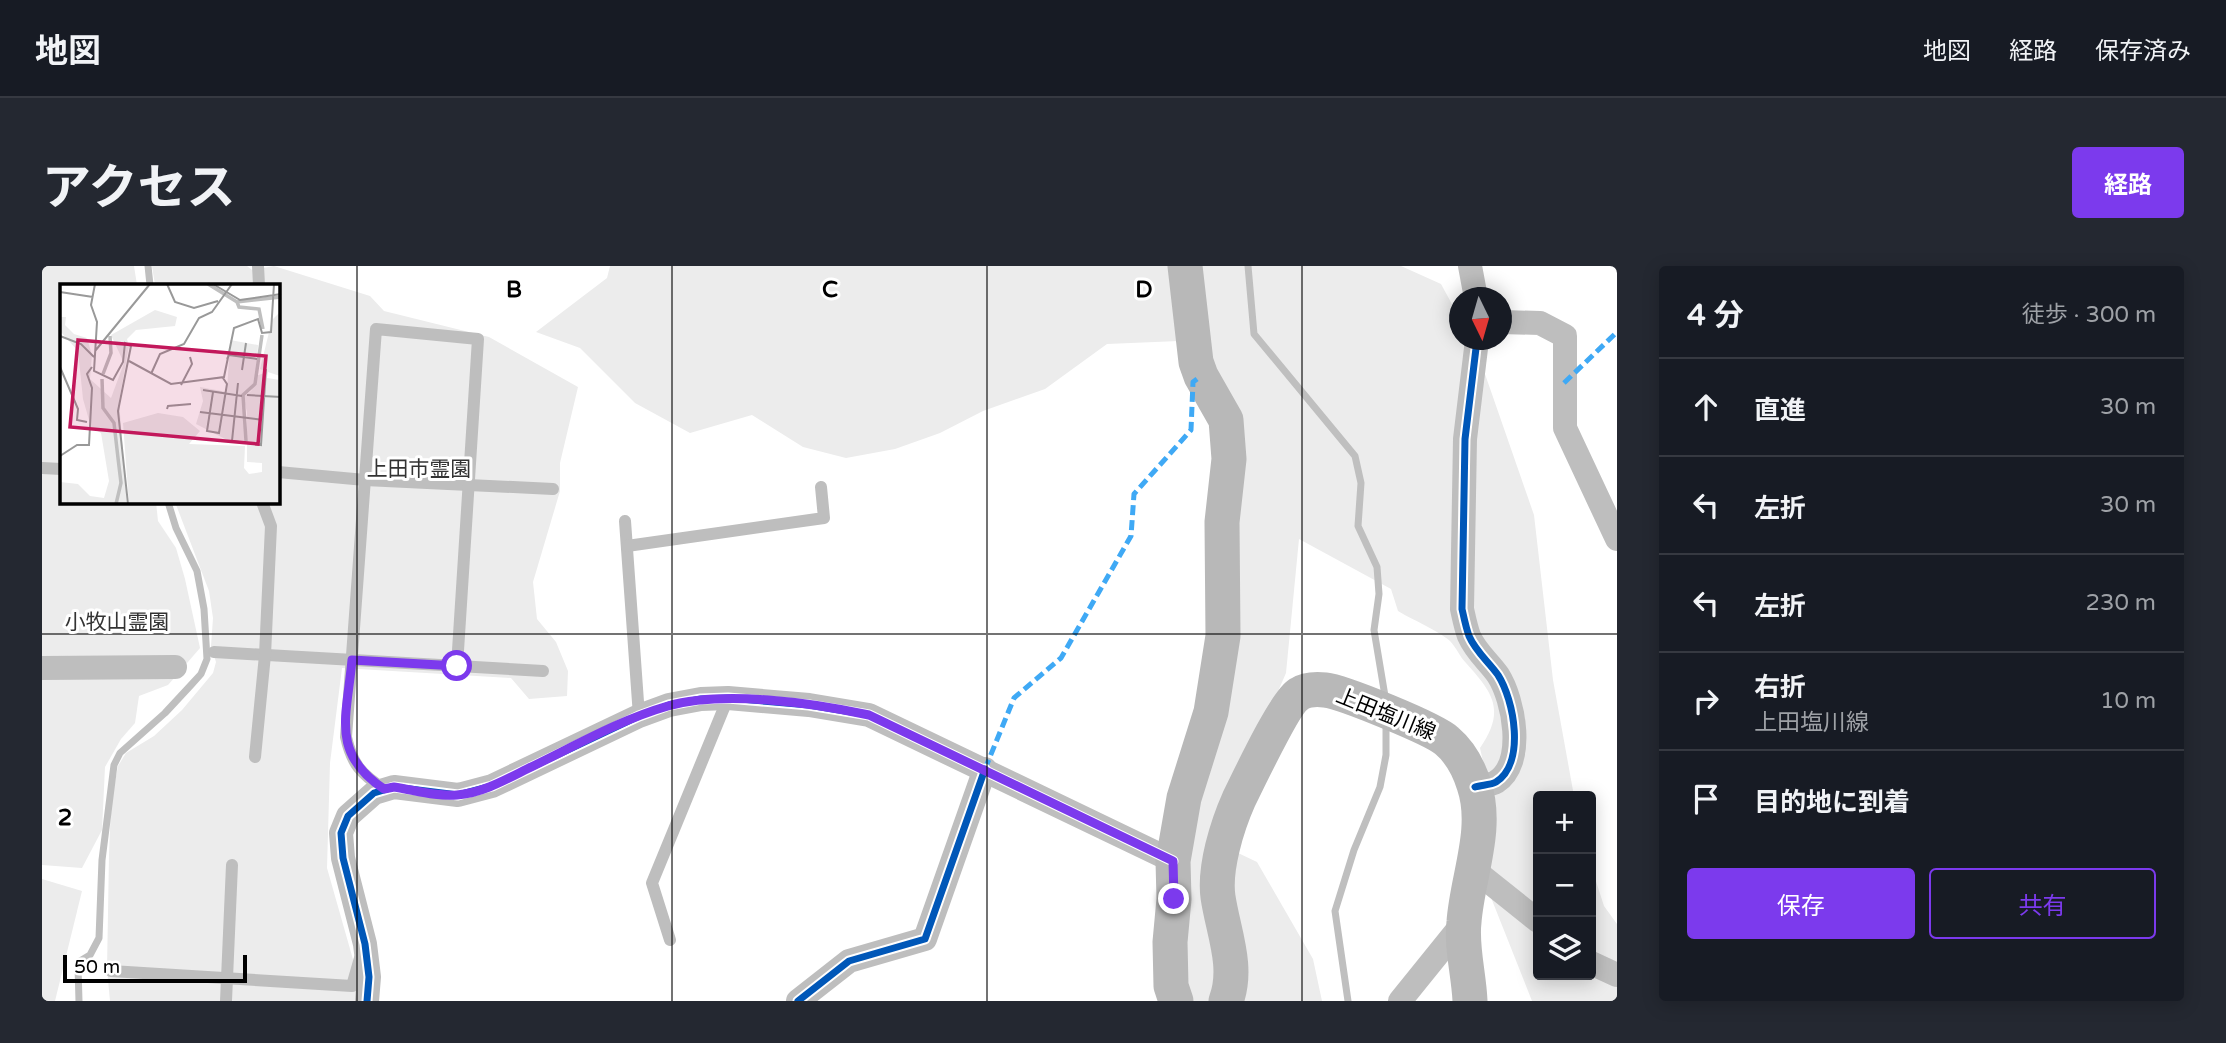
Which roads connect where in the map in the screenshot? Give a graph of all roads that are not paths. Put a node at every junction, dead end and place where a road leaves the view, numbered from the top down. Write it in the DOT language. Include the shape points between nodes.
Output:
graph roads {
  1 [pos="258,266"];
  2 [pos="1185,266"];
  3 [pos="1471,266"];
  4 [pos="259,284"];
  5 [pos="1474,287"];
  6 [pos="1512,322"];
  7 [pos="1476,350"];
  8 [pos="42,468"];
  9 [pos="60,469"];
  10 [pos="280,472"];
  11 [pos="365,480"];
  12 [pos="469,485"];
  13 [pos="821,487"];
  14 [pos="553,489"];
  15 [pos="263,504"];
  16 [pos="625,521"];
  17 [pos="1617,539"];
  18 [pos="627,546"];
  19 [pos="214,652"];
  20 [pos="265,655"];
  21 [pos="352,660"];
  22 [pos="457,666"];
  23 [pos="175,667"];
  24 [pos="42,668"];
  25 [pos="543,671"];
  26 [pos="728,698"];
  27 [pos="639,716"];
  28 [pos="255,757"];
  29 [pos="985,769"];
  30 [pos="1475,787"];
  31 [pos="384,789"];
  32 [pos="1173,861"];
  33 [pos="232,864"];
  34 [pos="1473,869"];
  35 [pos="1533,917"];
  36 [pos="1463,923"];
  37 [pos="670,940"];
  38 [pos="365,944"];
  39 [pos="1596,965"];
  40 [pos="111,971"];
  41 [pos="1617,975"];
  42 [pos="227,978"];
  43 [pos="226,1001"];
  44 [pos="368,1001"];
  45 [pos="798,1001"];
  46 [pos="1176,1001"];
  47 [pos="1226,1001"];
  48 [pos="1400,1001"];
  49 [pos="1470,1001"];
  1 -- 4 [label="lane"];
  2 -- 32 [label="main road" via="1196,362 1226,420 1229,460 1222,522 1223,636 1211,712 1184,798"];
  3 -- 5 [label="street"];
  6 -- 17 [label="street" via="1540,323 1565,336 1565,428"];
  7 -- 30 [label="street" via="1465,439 1462,610 1468,634 1498,676 1509,702 1515,739 1505,772 1496,782"];
  8 -- 9 [label="lane"];
  10 -- 11 [label="lane"];
  11 -- 12 [label="lane"];
  11 -- 12 [label="lane" via="376,328 478,339"];
  11 -- 21 [label="lane"];
  12 -- 14 [label="lane"];
  12 -- 22 [label="lane"];
  13 -- 18 [label="lane" via="824,518"];
  15 -- 20 [label="lane" via="271,526"];
  16 -- 18 [label="lane"];
  18 -- 27 [label="lane"];
  19 -- 20 [label="lane"];
  20 -- 21 [label="lane"];
  20 -- 28 [label="lane"];
  21 -- 22 [label="lane"];
  21 -- 31 [label="lane" via="346,737 350,755 368,779"];
  22 -- 25 [label="lane"];
  23 -- 24 [label="street"];
  26 -- 27 [label="street" via="669,705"];
  26 -- 29 [label="street" via="869,715"];
  26 -- 37 [label="lane" via="652,883"];
  27 -- 31 [label="street" via="492,786 458,795"];
  29 -- 32 [label="street"];
  29 -- 45 [label="street" via="925,939 849,961"];
  30 -- 34 [label="main road, 上田塩川線" via="1478,839"];
  30 -- 47 [label="main road, 上田塩川線" via="1459,753 1444,738 1327,690 1312,689 1298,695 1238,801 1222,846 1217,894 1232,970"];
  31 -- 38 [label="street" via="348,816 341,833"];
  32 -- 46 [label="main road" via="1170,942"];
  33 -- 42 [label="lane"];
  34 -- 35 [label="street"];
  34 -- 36 [label="main road, 上田塩川線"];
  36 -- 48 [label="street"];
  36 -- 49 [label="main road, 上田塩川線"];
  38 -- 42 [label="lane" via="352,986"];
  38 -- 44 [label="street"];
  39 -- 41 [label="street"];
  40 -- 42 [label="lane"];
  42 -- 43 [label="lane"];
}
